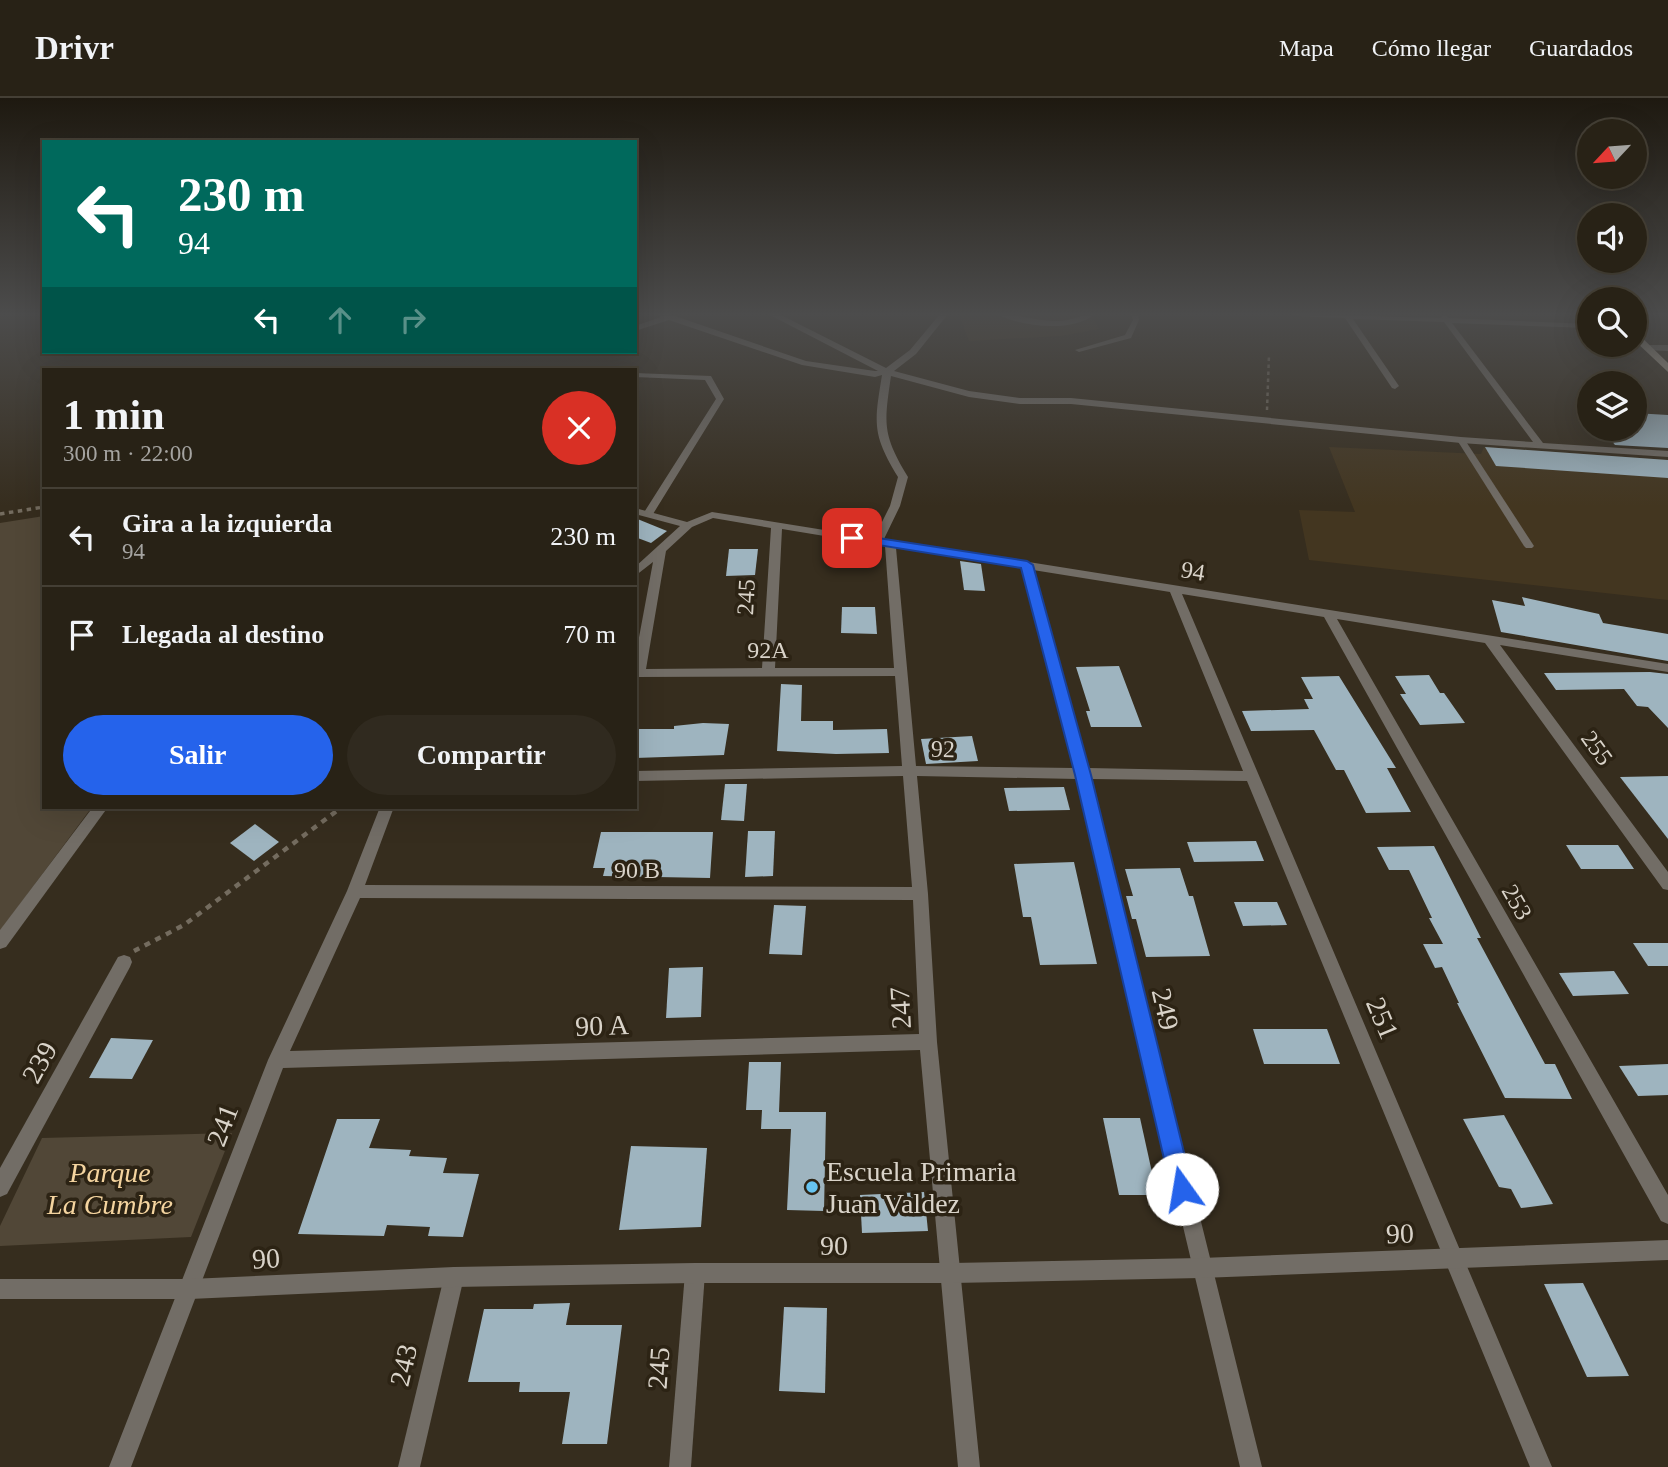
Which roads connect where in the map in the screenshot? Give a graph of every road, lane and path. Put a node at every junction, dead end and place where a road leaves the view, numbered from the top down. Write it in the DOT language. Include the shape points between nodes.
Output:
graph roads {
  1 [pos="705,378"];
  2 [pos="886,378"];
  3 [pos="909,378"];
  4 [pos="1268,378"];
  5 [pos="1389,378"];
  6 [pos="1490,378"];
  7 [pos="1395,386"];
  8 [pos="1266,421"];
  9 [pos="1461,440"];
  10 [pos="1540,444"];
  11 [pos="1668,454"];
  12 [pos="42,507"];
  13 [pos="637,511"];
  14 [pos="0,514"];
  15 [pos="648,514"];
  16 [pos="777,524"];
  17 [pos="688,525"];
  18 [pos="883,543"];
  19 [pos="1529,546"];
  20 [pos="661,551"];
  21 [pos="1027,565"];
  22 [pos="637,571"];
  23 [pos="1175,590"];
  24 [pos="1327,612"];
  25 [pos="1489,639"];
  26 [pos="1668,668"];
  27 [pos="900,672"];
  28 [pos="637,673"];
  29 [pos="768,673"];
  30 [pos="909,771"];
  31 [pos="1083,775"];
  32 [pos="1250,775"];
  33 [pos="637,776"];
  34 [pos="99,809"];
  35 [pos="339,809"];
  36 [pos="386,809"];
  37 [pos="1668,884"];
  38 [pos="355,891"];
  39 [pos="920,894"];
  40 [pos="0,942"];
  41 [pos="124,961"];
  42 [pos="928,1042"];
  43 [pos="277,1060"];
  44 [pos="0,1187"];
  45 [pos="1668,1214"];
  46 [pos="1668,1250"];
  47 [pos="1458,1259"];
  48 [pos="1201,1268"];
  49 [pos="695,1273"];
  50 [pos="952,1273"];
  51 [pos="454,1277"];
  52 [pos="0,1289"];
  53 [pos="190,1289"];
  54 [pos="120,1467"];
  55 [pos="409,1467"];
  56 [pos="680,1467"];
  57 [pos="969,1467"];
  58 [pos="1251,1467"];
  59 [pos="1541,1467"];
  1 -- 15 [label="lane" via="720,399"];
  2 -- 18 [label="street" via="880,418 886,449 903,477"];
  3 -- 8 [label="street" via="1007,399"];
  4 -- 8 [label="path"];
  5 -- 7 [label="street"];
  6 -- 10 [label="street"];
  8 -- 9 [label="street"];
  9 -- 10 [label="street"];
  9 -- 19 [label="lane"];
  10 -- 11 [label="street"];
  12 -- 14 [label="path"];
  13 -- 15 [label="street"];
  15 -- 17 [label="street"];
  16 -- 17 [label="street, 94" via="712,515"];
  16 -- 18 [label="street, 94"];
  16 -- 29 [label="street, 245"];
  17 -- 20 [label="street"];
  18 -- 21 [label="street, 94"];
  18 -- 27 [label="street, 247"];
  20 -- 22 [label="street"];
  20 -- 28 [label="street"];
  21 -- 23 [label="street, 94"];
  21 -- 31 [label="street, 249"];
  23 -- 24 [label="street, 94"];
  23 -- 32 [label="street, 251"];
  24 -- 25 [label="street, 94"];
  24 -- 45 [label="street, 253"];
  25 -- 26 [label="street, 94"];
  25 -- 37 [label="street, 255"];
  27 -- 29 [label="street, 92A"];
  27 -- 30 [label="street, 247"];
  28 -- 29 [label="street, 92A"];
  30 -- 31 [label="street, 92"];
  30 -- 33 [label="street, 92"];
  30 -- 39 [label="street, 247"];
  31 -- 32 [label="street, 92"];
  31 -- 48 [label="street, 249"];
  32 -- 47 [label="street, 251"];
  34 -- 40 [label="street"];
  35 -- 41 [label="path" via="184,925 137,947"];
  36 -- 38 [label="street, 241"];
  38 -- 39 [label="street, 90 B"];
  38 -- 43 [label="street, 241"];
  39 -- 42 [label="street, 247"];
  41 -- 44 [label="street, 239"];
  42 -- 43 [label="street, 90 A"];
  42 -- 50 [label="street, 247"];
  43 -- 53 [label="street, 241"];
  46 -- 47 [label="street, 90"];
  47 -- 48 [label="street, 90"];
  47 -- 59 [label="street, 251"];
  48 -- 50 [label="street, 90"];
  48 -- 58 [label="street, 249"];
  49 -- 50 [label="street, 90"];
  49 -- 51 [label="street, 90"];
  49 -- 56 [label="street, 245"];
  50 -- 57 [label="street, 247"];
  51 -- 53 [label="street, 90"];
  51 -- 55 [label="street, 243"];
  52 -- 53 [label="street, 90"];
  53 -- 54 [label="street, 241"];
}
